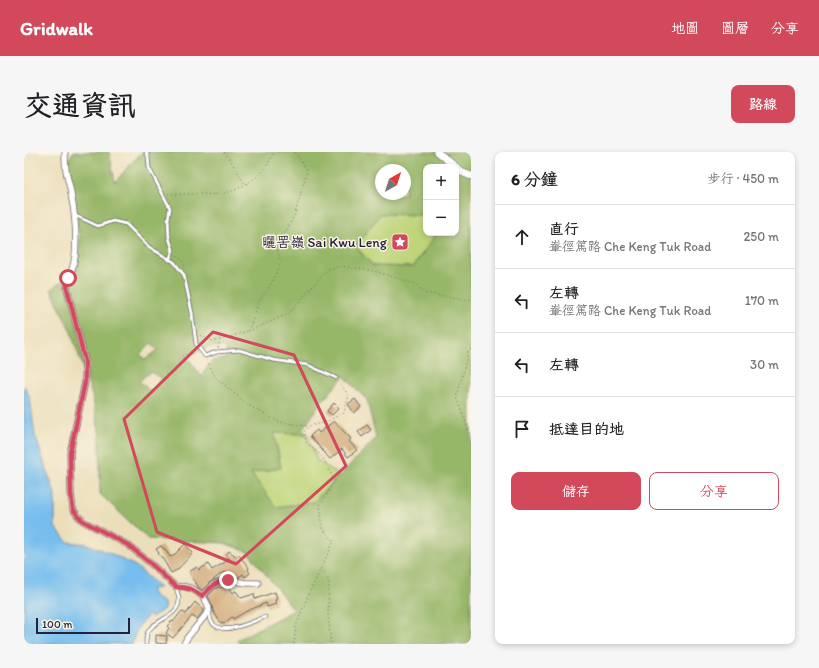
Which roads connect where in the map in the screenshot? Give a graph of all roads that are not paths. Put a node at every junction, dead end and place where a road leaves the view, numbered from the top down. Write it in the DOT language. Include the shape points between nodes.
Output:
graph roads {
  1 [pos="65,152"];
  2 [pos="146,152"];
  3 [pos="437,152"];
  4 [pos="452,164"];
  5 [pos="459,170"];
  6 [pos="471,176"];
  7 [pos="74,215"];
  8 [pos="169,260"];
  9 [pos="336,378"];
  10 [pos="258,583"];
  11 [pos="176,587"];
  12 [pos="202,596"];
  13 [pos="209,612"];
  14 [pos="265,617"];
  15 [pos="146,644"];
  16 [pos="184,644"];
  1 -- 7 [label="street"];
  2 -- 8 [label="lane" via="149,168 170,208 169,238 173,250"];
  3 -- 4 [label="street"];
  5 -- 6 [label="street"];
  7 -- 8 [label="lane" via="98,226 113,221 126,224 149,247"];
  7 -- 11 [label="street" via="75,255 67,288 85,361 85,382 70,453 73,509 83,521 128,545"];
  8 -- 9 [label="lane" via="174,262 184,275 196,344 205,356 238,350 273,360 308,365"];
  10 -- 12 [label="street" via="246,584 224,580 213,585"];
  11 -- 12 [label="street" via="192,589"];
  11 -- 15 [label="lane" via="179,600 176,609 152,627 147,634"];
  12 -- 13 [label="street" via="208,604"];
  13 -- 14 [label="lane" via="212,622 223,629"];
  13 -- 16 [label="street"];
}
